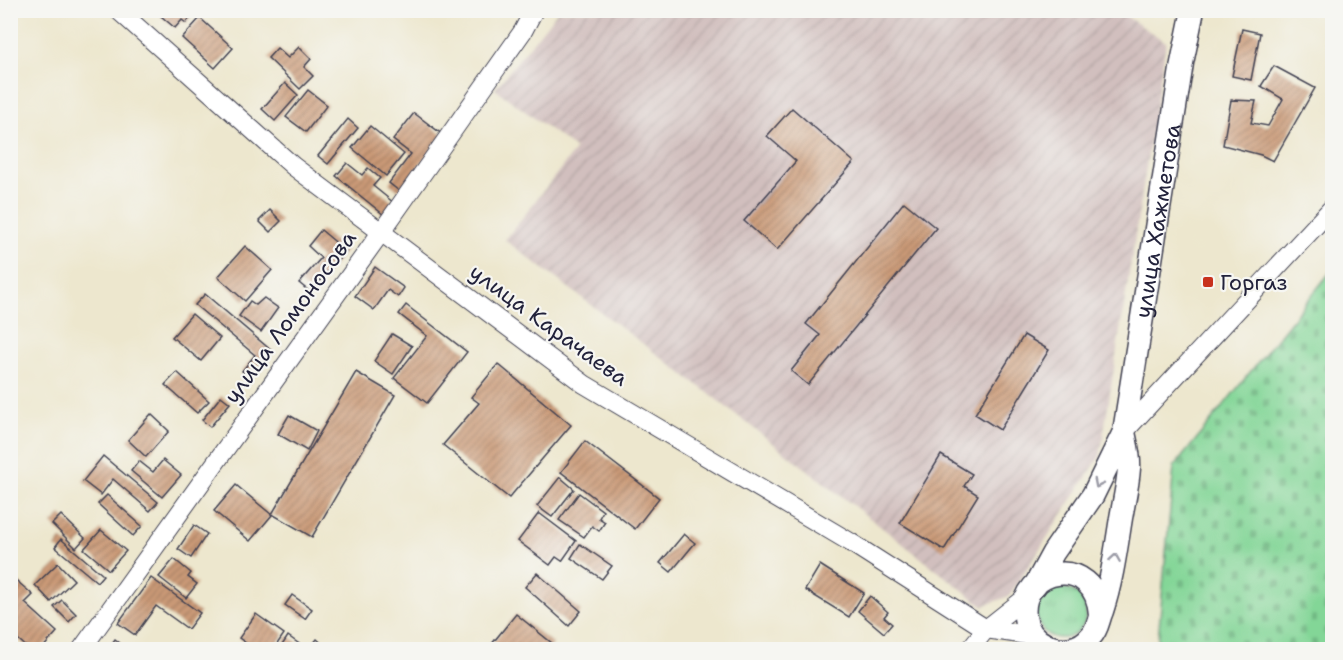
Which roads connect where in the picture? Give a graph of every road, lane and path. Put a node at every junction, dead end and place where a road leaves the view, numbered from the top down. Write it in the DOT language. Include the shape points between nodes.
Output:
graph roads {
  1 [pos="118,10"];
  2 [pos="534,10"];
  3 [pos="1193,10"];
  4 [pos="1332,208"];
  5 [pos="382,231"];
  6 [pos="1124,432"];
  7 [pos="1032,590"];
  8 [pos="1099,620"];
  9 [pos="987,629"];
  10 [pos="1035,643"];
  11 [pos="81,650"];
  12 [pos="969,650"];
  13 [pos="1096,650"];
  1 -- 5 [label="street, улица Карачаева" via="293,166"];
  2 -- 5 [label="street, улица Ломоносова"];
  3 -- 6 [label="street, улица Хажметова"];
  4 -- 6 [label="street"];
  5 -- 9 [label="street, улица Карачаева" via="584,384 850,542"];
  5 -- 11 [label="street, улица Ломоносова"];
  6 -- 7 [label="street, one-way" via="1093,495"];
  8 -- 6 [label="street, one-way" via="1110,590 1130,466"];
  7 -- 8 [label="street" via="1042,579 1053,575 1077,576 1095,591 1100,603"];
  7 -- 9 [label="street"];
  7 -- 10 [label="street" via="1025,603 1025,618"];
  8 -- 10 [label="street" via="1091,636 1069,649"];
  8 -- 13 [label="street"];
  9 -- 10 [label="street"];
  9 -- 12 [label="street"];
}
